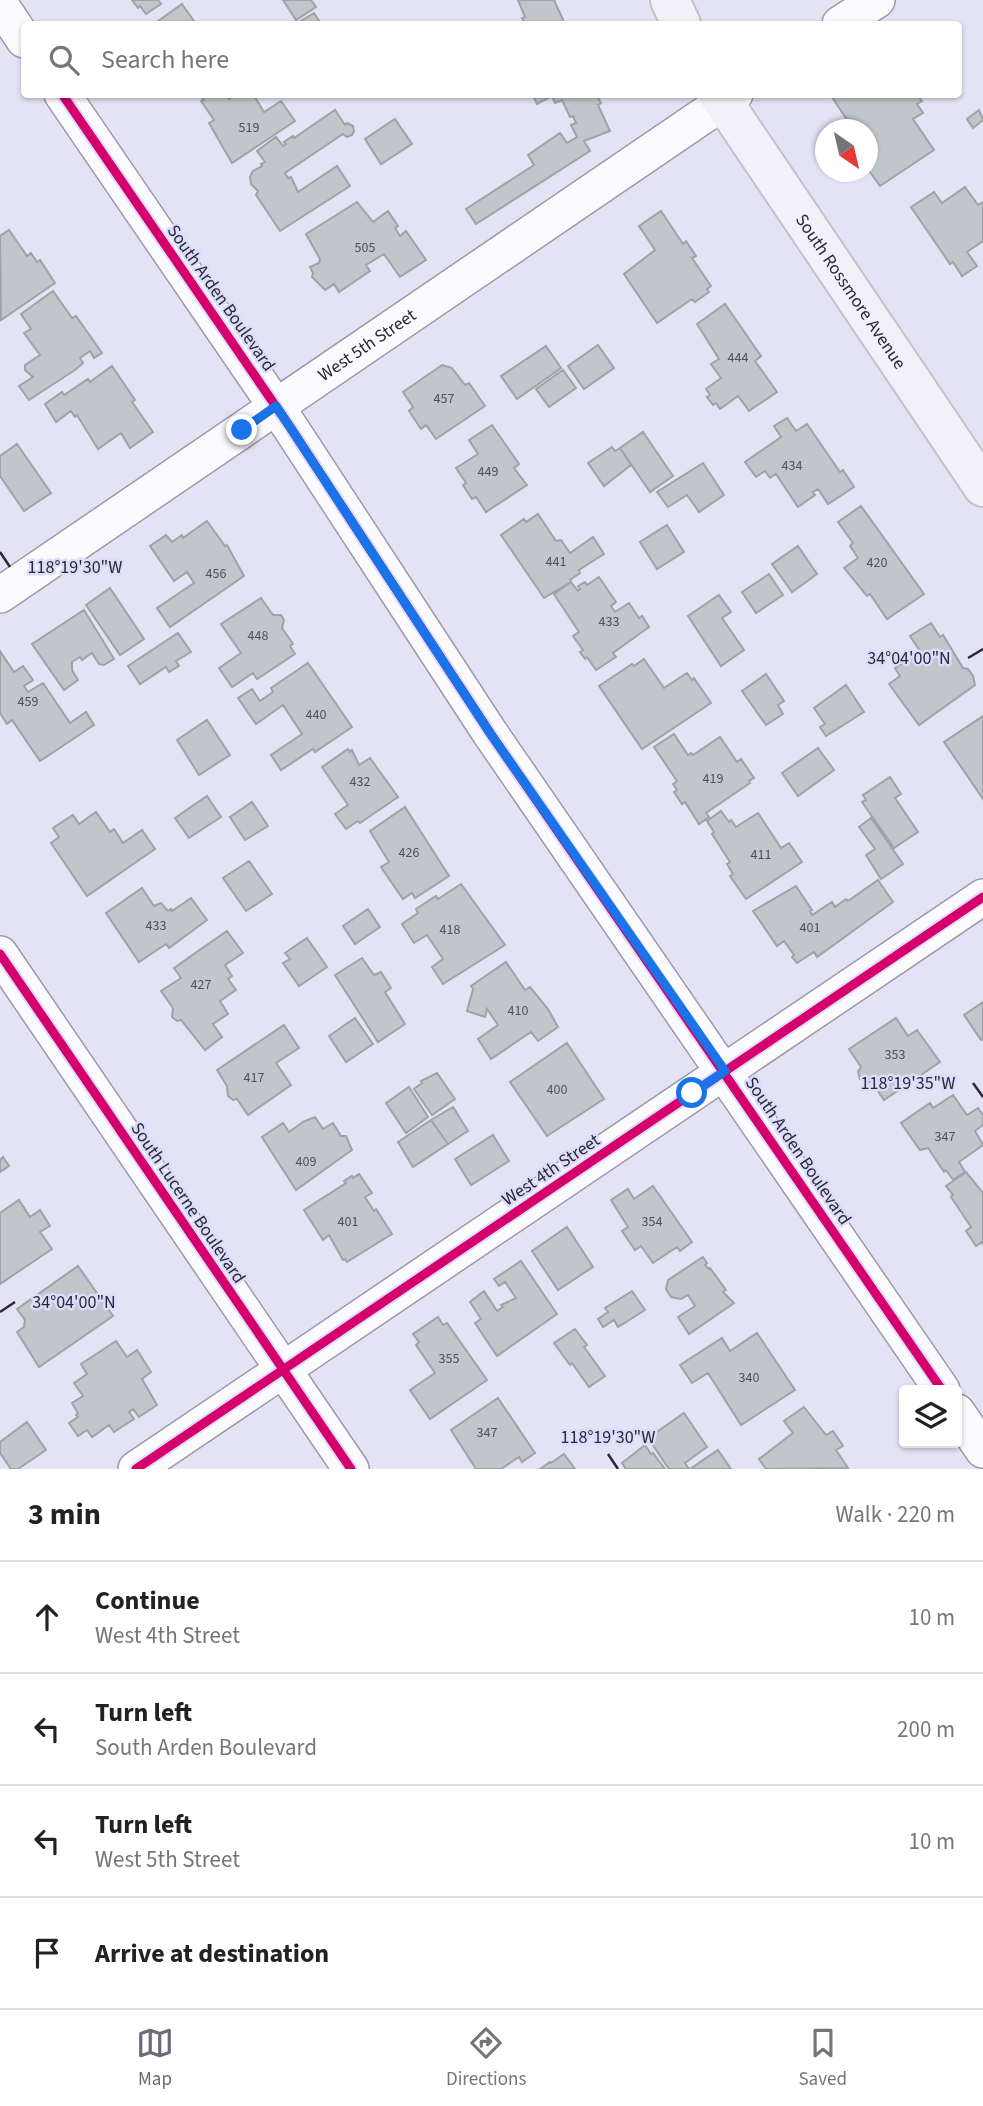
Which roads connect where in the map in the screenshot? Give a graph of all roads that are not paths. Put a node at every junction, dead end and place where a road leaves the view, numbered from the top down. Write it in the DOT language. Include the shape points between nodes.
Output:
graph roads {
  1 [pos="670,0"];
  2 [pos="877,0"];
  3 [pos="0,4"];
  4 [pos="680,21"];
  5 [pos="845,21"];
  6 [pos="21,36"];
  7 [pos="65,98"];
  8 [pos="724,98"];
  9 [pos="726,98"];
  10 [pos="276,406"];
  11 [pos="983,487"];
  12 [pos="0,595"];
  13 [pos="983,897"];
  14 [pos="0,954"];
  15 [pos="725,1071"];
  16 [pos="283,1370"];
  17 [pos="939,1385"];
  18 [pos="962,1419"];
  19 [pos="983,1450"];
  20 [pos="136,1469"];
  21 [pos="351,1469"];
  1 -- 4 [label="main road"];
  2 -- 5 [label="street"];
  3 -- 6 [label="street"];
  7 -- 10 [label="street, South Arden Boulevard"];
  8 -- 10 [label="street, West 5th Street"];
  9 -- 11 [label="main road, South Rossmore Avenue"];
  10 -- 12 [label="street, West 5th Street"];
  10 -- 15 [label="street, South Arden Boulevard" via="490,733"];
  13 -- 15 [label="street, West 4th Street"];
  14 -- 16 [label="street, South Lucerne Boulevard"];
  15 -- 16 [label="street, West 4th Street"];
  15 -- 17 [label="street, South Arden Boulevard"];
  16 -- 20 [label="street, West 4th Street"];
  16 -- 21 [label="street, South Lucerne Boulevard"];
  18 -- 19 [label="street"];
}
